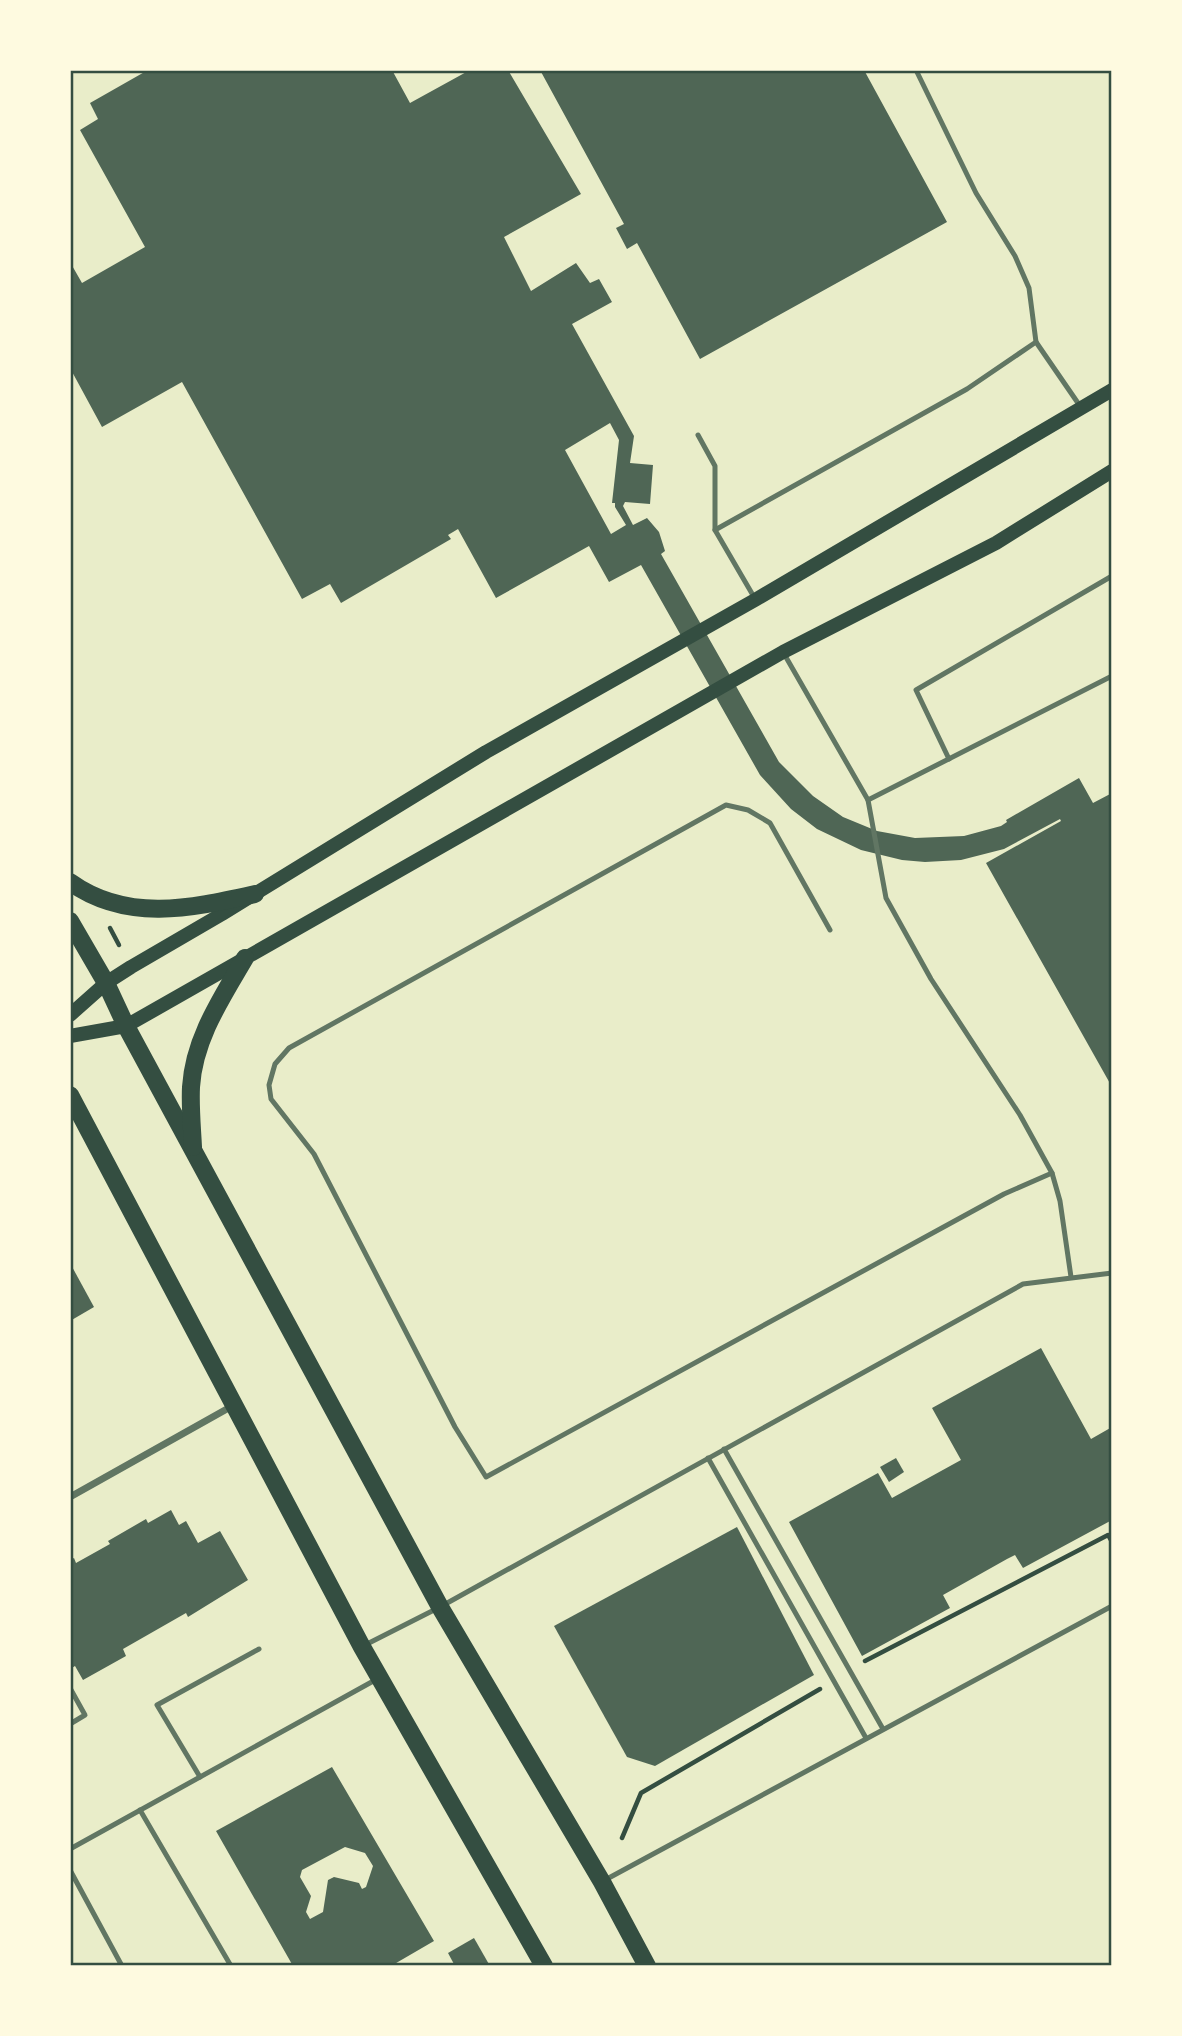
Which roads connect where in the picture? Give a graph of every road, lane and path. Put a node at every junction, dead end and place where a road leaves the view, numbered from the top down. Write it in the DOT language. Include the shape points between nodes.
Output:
graph roads {
  1 [pos="916,70"];
  2 [pos="1036,342"];
  3 [pos="1112,390"];
  4 [pos="1081,408"];
  5 [pos="698,435"];
  6 [pos="1112,471"];
  7 [pos="715,530"];
  8 [pos="1112,576"];
  9 [pos="755,600"];
  10 [pos="783,652"];
  11 [pos="1112,676"];
  12 [pos="949,759"];
  13 [pos="868,800"];
  14 [pos="70,882"];
  15 [pos="255,894"];
  16 [pos="70,921"];
  17 [pos="830,930"];
  18 [pos="245,958"];
  19 [pos="106,983"];
  20 [pos="70,1015"];
  21 [pos="127,1026"];
  22 [pos="70,1036"];
  23 [pos="70,1096"];
  24 [pos="193,1150"];
  25 [pos="1052,1173"];
  26 [pos="1112,1273"];
  27 [pos="1071,1277"];
  28 [pos="235,1405"];
  29 [pos="724,1449"];
  30 [pos="708,1458"];
  31 [pos="70,1497"];
  32 [pos="1112,1542"];
  33 [pos="1112,1606"];
  34 [pos="440,1607"];
  35 [pos="362,1647"];
  36 [pos="259,1649"];
  37 [pos="862,1663"];
  38 [pos="380,1678"];
  39 [pos="70,1688"];
  40 [pos="820,1689"];
  41 [pos="70,1724"];
  42 [pos="883,1729"];
  43 [pos="866,1738"];
  44 [pos="200,1777"];
  45 [pos="140,1810"];
  46 [pos="622,1838"];
  47 [pos="70,1849"];
  48 [pos="70,1870"];
  49 [pos="602,1882"];
  50 [pos="122,1966"];
  51 [pos="231,1966"];
  52 [pos="544,1966"];
  53 [pos="647,1966"];
  1 -- 2 [label="lane" via="976,194 1020,267 1029,288"];
  2 -- 4 [label="lane"];
  2 -- 7 [label="lane" via="967,389"];
  3 -- 4 [label="main road"];
  4 -- 9 [label="main road"];
  5 -- 7 [label="lane" via="715,466"];
  6 -- 10 [label="main road" via="996,543"];
  7 -- 9 [label="lane"];
  8 -- 12 [label="lane" via="916,690"];
  9 -- 15 [label="main road" via="486,752"];
  10 -- 13 [label="lane"];
  10 -- 18 [label="main road"];
  11 -- 12 [label="lane"];
  12 -- 13 [label="lane"];
  13 -- 25 [label="lane" via="886,898"];
  14 -- 15 [label="main road" via="101,898 151,909 187,909"];
  15 -- 19 [label="main road"];
  16 -- 19 [label="main road"];
  17 -- 25 [label="lane" via="770,824 748,810 726,805 289,1048 275,1064 269,1084 271,1099 314,1154 455,1427 486,1477 1004,1194"];
  18 -- 21 [label="main road"];
  18 -- 24 [label="main road" via="199,1046 191,1086"];
  19 -- 20 [label="main road"];
  19 -- 21 [label="main road"];
  21 -- 22 [label="main road"];
  21 -- 24 [label="main road"];
  23 -- 28 [label="main road"];
  24 -- 34 [label="main road"];
  25 -- 27 [label="lane"];
  26 -- 27 [label="lane"];
  27 -- 29 [label="lane" via="1023,1284"];
  28 -- 31 [label="street"];
  28 -- 35 [label="main road"];
  29 -- 30 [label="lane"];
  29 -- 42 [label="lane"];
  30 -- 34 [label="lane"];
  30 -- 43 [label="lane"];
  32 -- 37 [label="path" via="1108,1535"];
  33 -- 42 [label="lane"];
  34 -- 35 [label="lane"];
  34 -- 49 [label="main road"];
  35 -- 38 [label="main road"];
  36 -- 44 [label="lane" via="157,1705"];
  38 -- 44 [label="lane"];
  38 -- 52 [label="main road"];
  39 -- 41 [label="lane" via="85,1715"];
  40 -- 46 [label="path" via="641,1793"];
  42 -- 43 [label="lane"];
  43 -- 49 [label="lane"];
  44 -- 45 [label="lane"];
  45 -- 47 [label="lane"];
  45 -- 51 [label="lane"];
  48 -- 50 [label="lane"];
  49 -- 53 [label="main road"];
}
